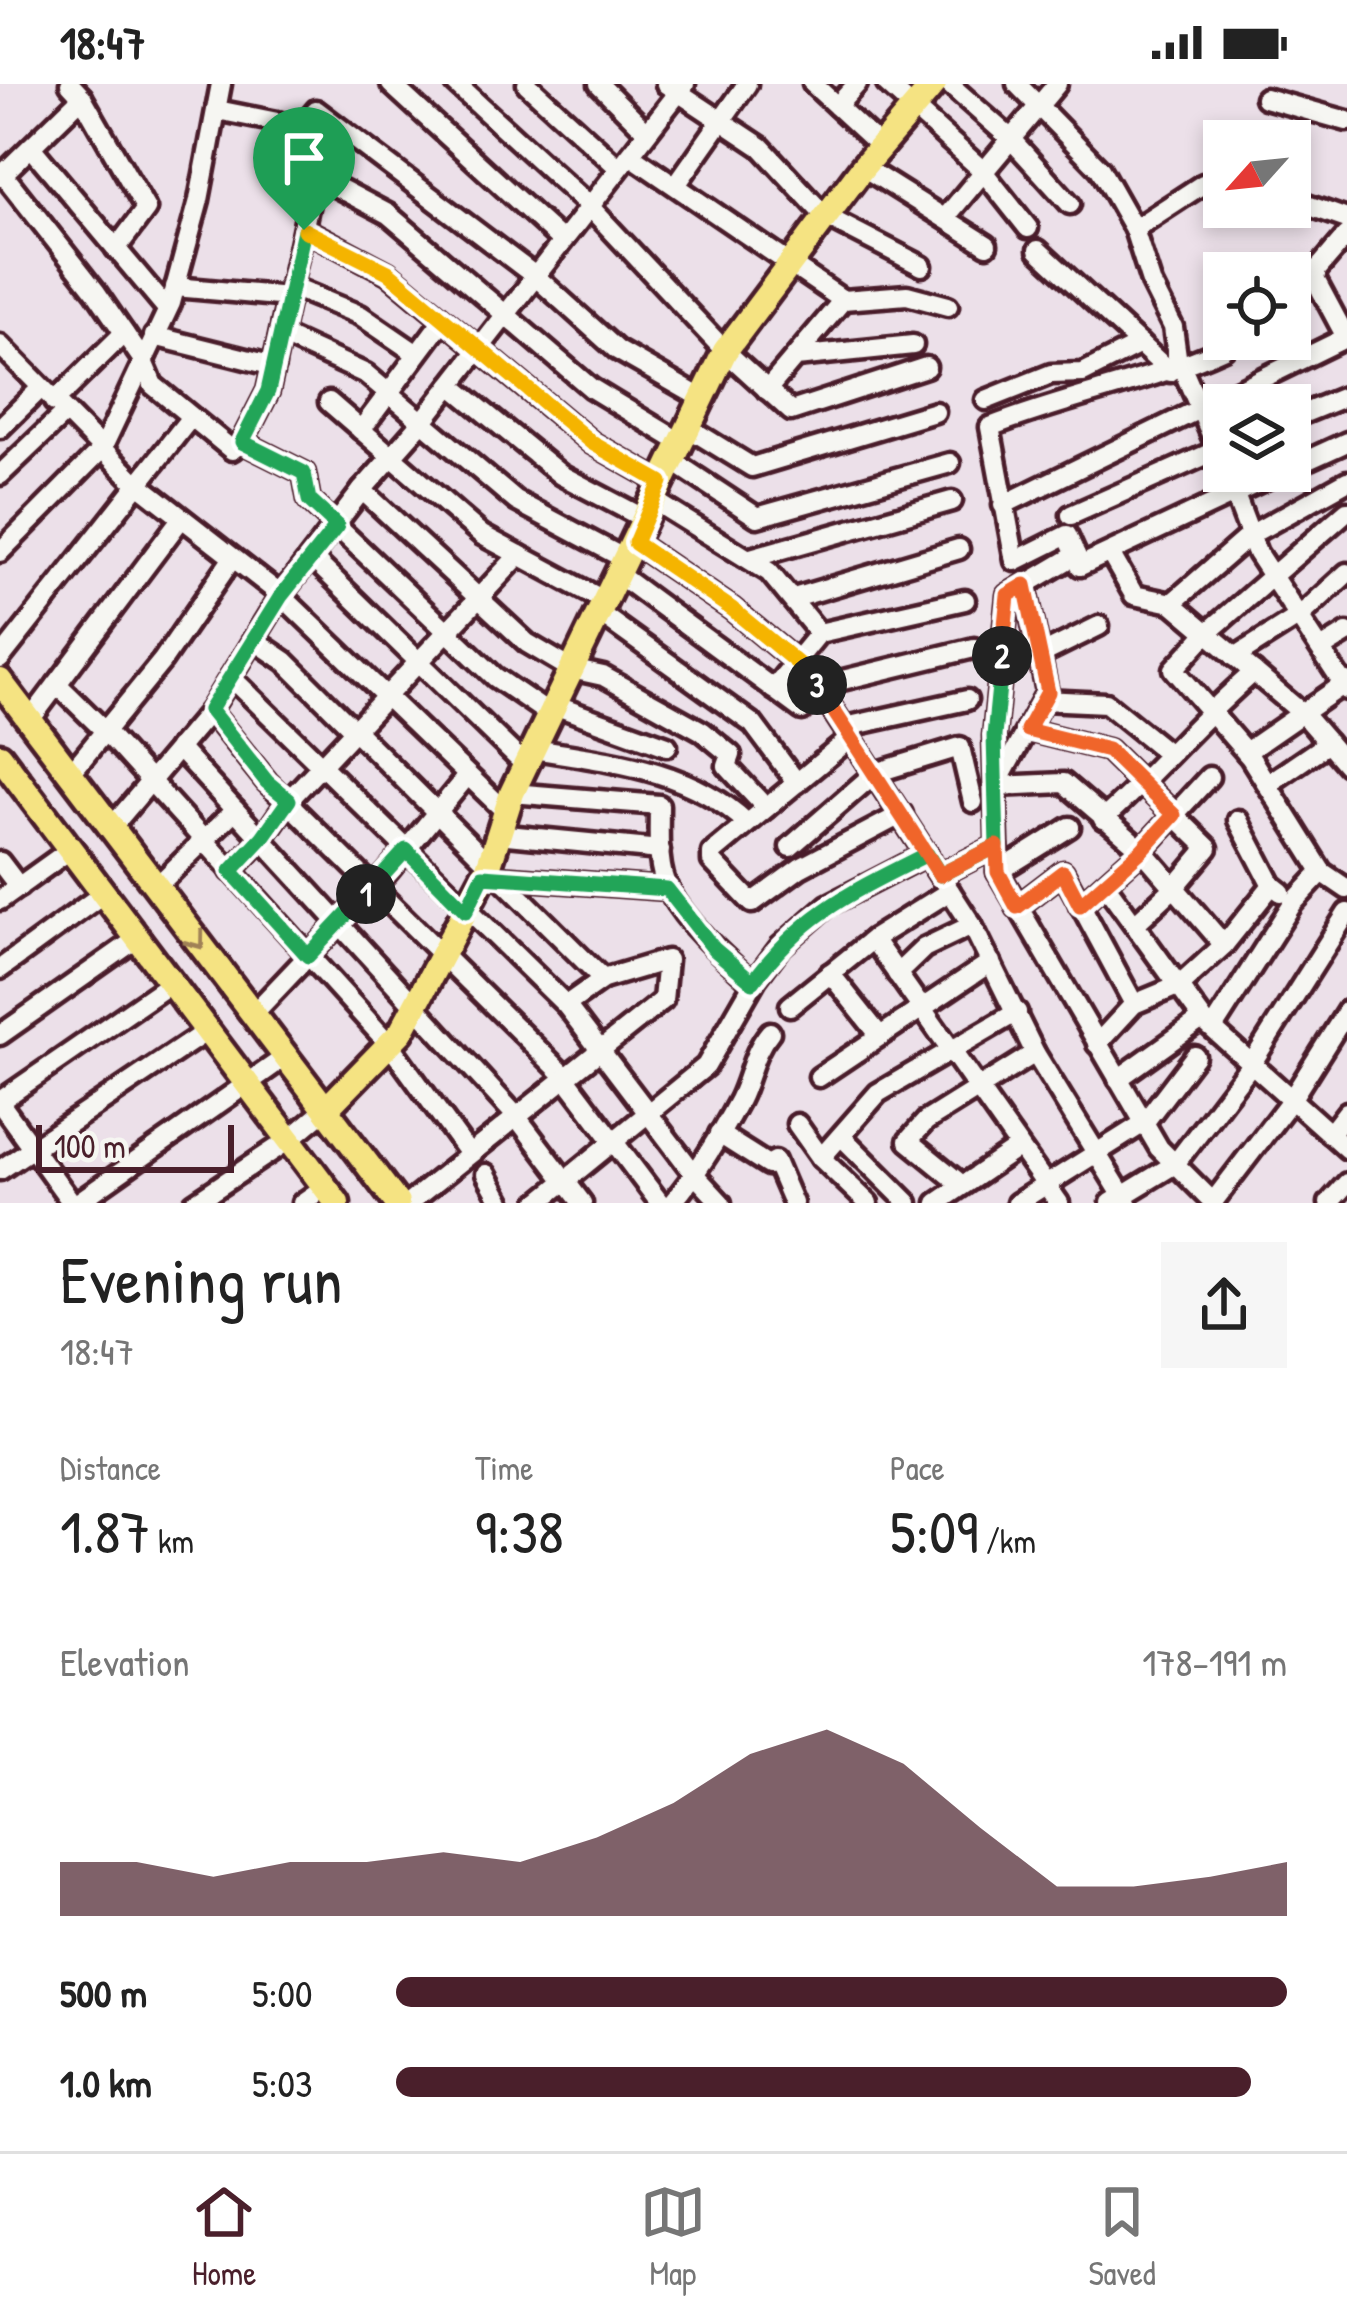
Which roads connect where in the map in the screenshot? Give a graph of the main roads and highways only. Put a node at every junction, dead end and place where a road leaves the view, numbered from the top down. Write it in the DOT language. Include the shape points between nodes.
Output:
graph roads {
  1 [pos="934,84"];
  2 [pos="0,681"];
  3 [pos="0,756"];
  4 [pos="326,1109"];
  5 [pos="331,1195"];
  6 [pos="397,1203"];
  1 -- 4 [label="main road" via="725,351 504,812 491,872 389,1045"];
  2 -- 4 [label="main road, one-way"];
  3 -- 5 [label="main road"];
  4 -- 6 [label="main road"];
}
